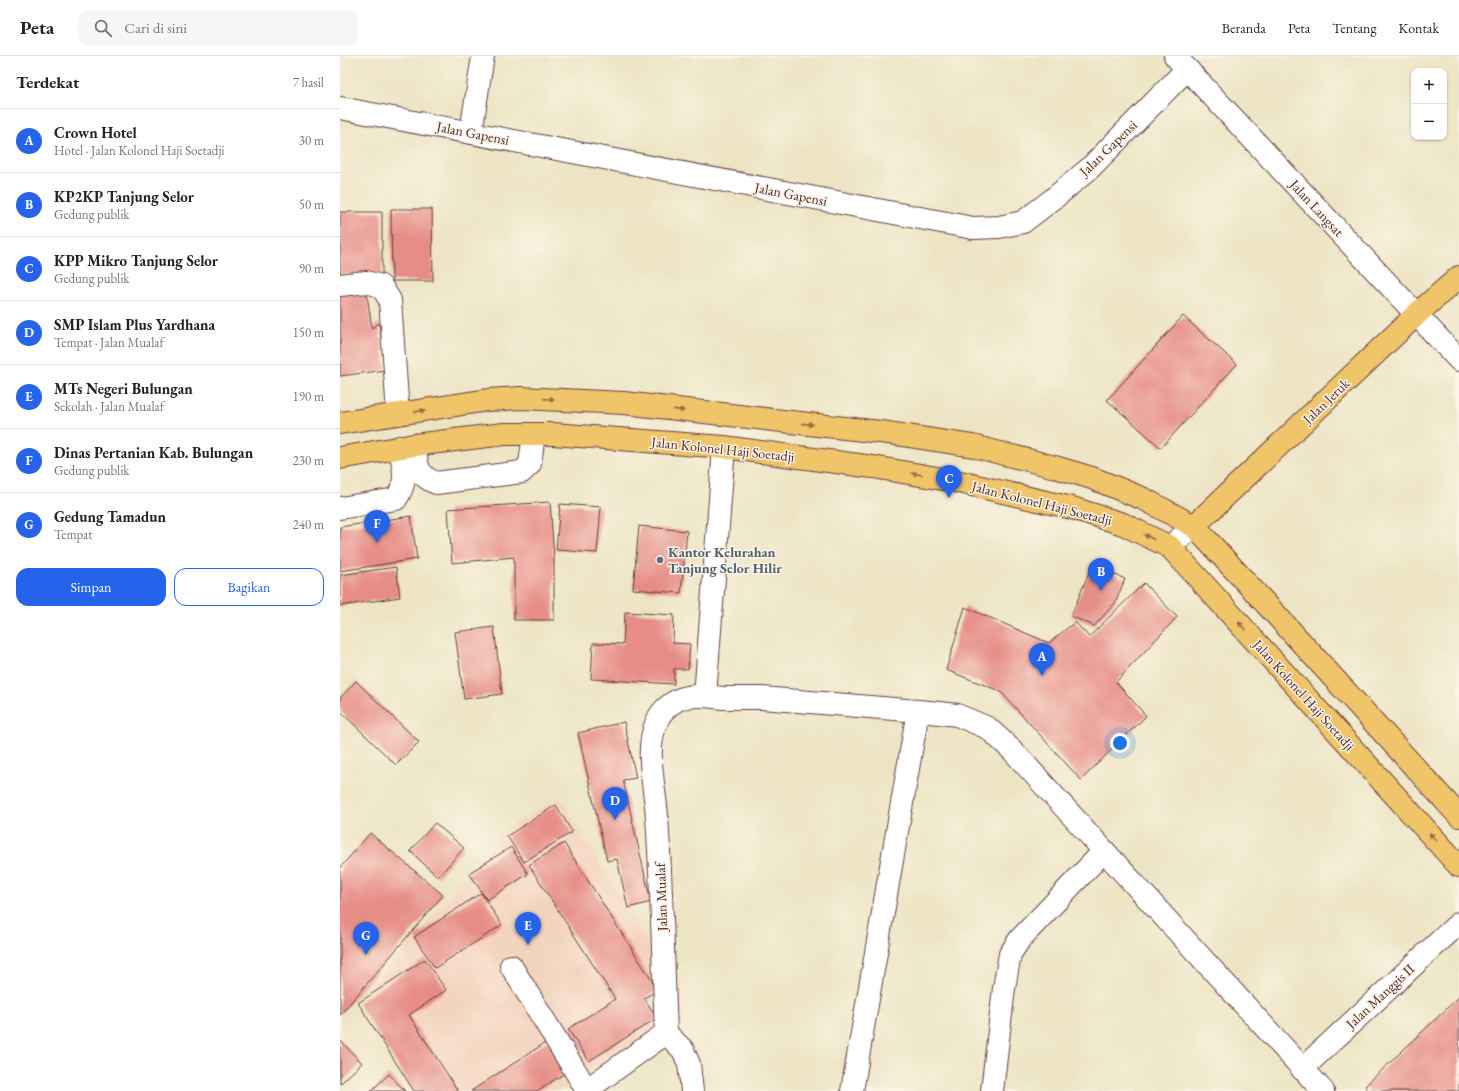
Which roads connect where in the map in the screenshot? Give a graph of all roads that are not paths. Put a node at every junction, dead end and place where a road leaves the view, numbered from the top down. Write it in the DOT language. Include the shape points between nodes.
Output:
graph roads {
  1 [pos="483,56"];
  2 [pos="1181,63"];
  3 [pos="340,108"];
  4 [pos="471,132"];
  5 [pos="1459,277"];
  6 [pos="340,284"];
  7 [pos="1417,314"];
  8 [pos="1459,360"];
  9 [pos="398,414"];
  10 [pos="340,423"];
  11 [pos="534,434"];
  12 [pos="407,446"];
  13 [pos="724,447"];
  14 [pos="340,458"];
  15 [pos="340,508"];
  16 [pos="1194,526"];
  17 [pos="1170,547"];
  18 [pos="705,696"];
  19 [pos="918,711"];
  20 [pos="1459,816"];
  21 [pos="1104,851"];
  22 [pos="1459,866"];
  23 [pos="1459,923"];
  24 [pos="511,966"];
  25 [pos="666,1033"];
  26 [pos="1302,1069"];
  27 [pos="586,1090"];
  28 [pos="692,1091"];
  29 [pos="852,1091"];
  30 [pos="992,1091"];
  31 [pos="1323,1091"];
  1 -- 4 [label="street"];
  2 -- 4 [label="street, Jalan Gapensi" via="1090,168 1023,222 999,227 958,226"];
  2 -- 7 [label="street, Jalan Langsat"];
  3 -- 4 [label="street, Jalan Gapensi"];
  5 -- 7 [label="main road, Jalan Jeruk"];
  6 -- 9 [label="street" via="366,282 381,286 390,300"];
  7 -- 8 [label="street, Jalan Langsat"];
  7 -- 16 [label="main road, Jalan Jeruk"];
  9 -- 10 [label="main road"];
  9 -- 16 [label="main road, one-way" via="488,400 522,398 624,404 889,434 973,446 1092,478 1144,498"];
  11 -- 12 [label="main road, Jalan Kolonel Haji Soetadji" via="504,434"];
  11 -- 12 [label="street" via="530,464 522,472 436,483 420,473"];
  11 -- 13 [label="main road, Jalan Kolonel Haji Soetadji"];
  12 -- 14 [label="main road, Jalan Kolonel Haji Soetadji"];
  12 -- 15 [label="street" via="405,477 402,490 396,499"];
  17 -- 13 [label="main road, Jalan Kolonel Haji Soetadji, one-way" via="1116,521 1072,508 955,481"];
  13 -- 18 [label="street"];
  16 -- 17 [label="street"];
  16 -- 20 [label="main road"];
  22 -- 17 [label="main road, Jalan Kolonel Haji Soetadji, one-way"];
  18 -- 19 [label="street, Jalan Mualaf" via="762,698"];
  18 -- 25 [label="street, Jalan Mualaf" via="686,697 664,710 657,720 651,746 657,816"];
  19 -- 21 [label="street, Jalan Mualaf" via="957,716 988,728 1013,751"];
  19 -- 29 [label="street"];
  21 -- 26 [label="street, Jalan Mualaf"];
  21 -- 30 [label="street" via="1020,939 1010,954"];
  23 -- 26 [label="street, Jalan Manggis II"];
  24 -- 27 [label="street"];
  25 -- 27 [label="street"];
  25 -- 28 [label="street" via="683,1050 689,1064"];
  26 -- 31 [label="street, Jalan Mualaf"];
}
